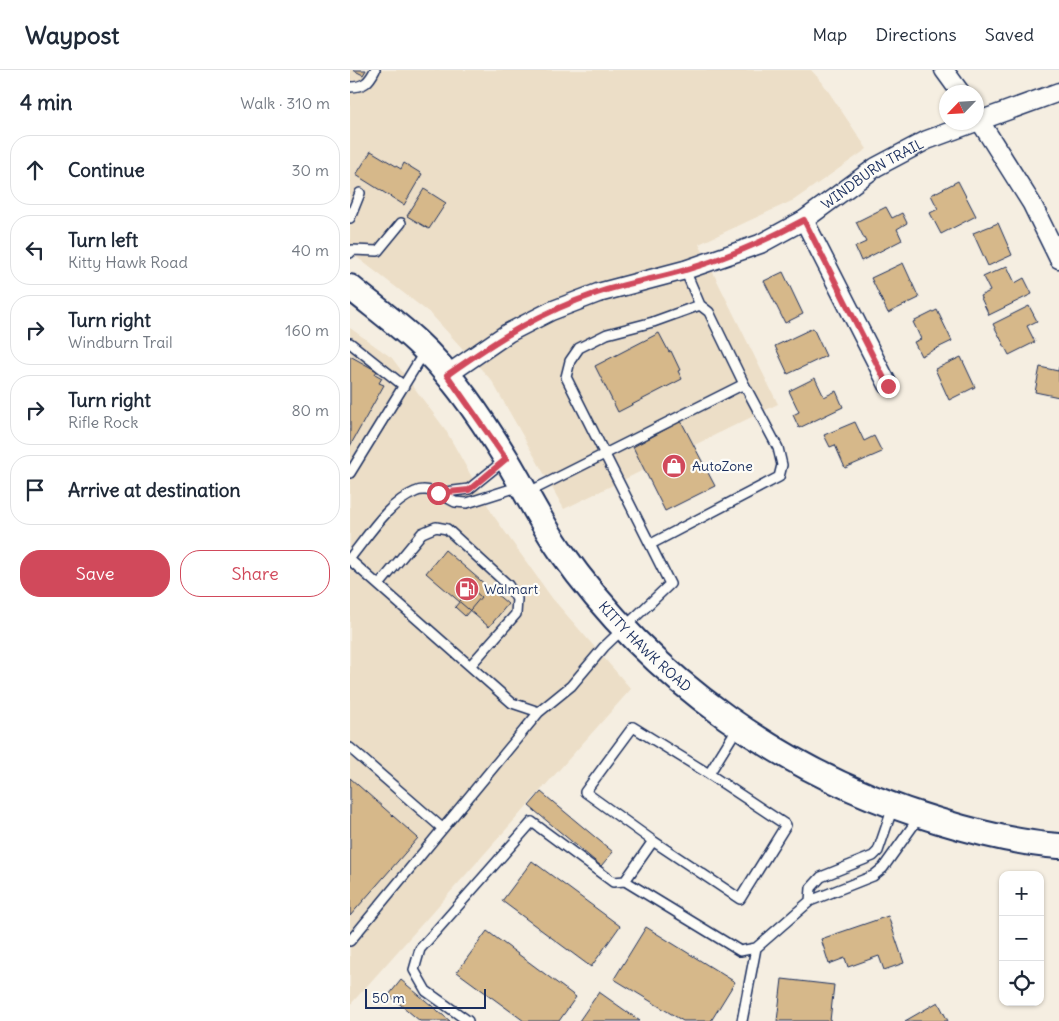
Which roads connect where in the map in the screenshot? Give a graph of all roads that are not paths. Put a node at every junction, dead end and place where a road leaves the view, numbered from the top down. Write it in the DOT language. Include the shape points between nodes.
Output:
graph roads {
  1 [pos="375,70"];
  2 [pos="944,70"];
  3 [pos="955,85"];
  4 [pos="350,87"];
  5 [pos="1059,92"];
  6 [pos="984,118"];
  7 [pos="952,130"];
  8 [pos="984,130"];
  9 [pos="360,193"];
  10 [pos="350,218"];
  11 [pos="804,220"];
  12 [pos="401,223"];
  13 [pos="351,250"];
  14 [pos="1059,259"];
  15 [pos="685,270"];
  16 [pos="352,293"];
  17 [pos="700,305"];
  18 [pos="350,343"];
  19 [pos="425,351"];
  20 [pos="447,375"];
  21 [pos="744,384"];
  22 [pos="404,386"];
  23 [pos="888,386"];
  24 [pos="606,454"];
  25 [pos="506,459"];
  26 [pos="350,474"];
  27 [pos="524,489"];
  28 [pos="438,493"];
  29 [pos="650,544"];
  30 [pos="350,559"];
  31 [pos="379,584"];
  32 [pos="624,629"];
  33 [pos="470,666"];
  34 [pos="539,712"];
  35 [pos="739,726"];
  36 [pos="350,748"];
  37 [pos="709,774"];
  38 [pos="893,807"];
  39 [pos="921,816"];
  40 [pos="442,828"];
  41 [pos="653,841"];
  42 [pos="1059,846"];
  43 [pos="854,864"];
  44 [pos="625,881"];
  45 [pos="861,881"];
  46 [pos="810,901"];
  47 [pos="350,941"];
  48 [pos="756,948"];
  49 [pos="468,1021"];
  50 [pos="742,1021"];
  1 -- 4 [label="lane" via="368,82"];
  2 -- 3 [label="street"];
  5 -- 6 [label="street, WINDBURN TRAIL"];
  7 -- 11 [label="street, WINDBURN TRAIL" via="876,167"];
  8 -- 14 [label="street" via="1032,204"];
  9 -- 10 [label="lane"];
  11 -- 15 [label="street, WINDBURN TRAIL" via="760,244"];
  11 -- 23 [label="street"];
  12 -- 13 [label="lane" via="378,251"];
  15 -- 17 [label="lane"];
  15 -- 20 [label="street, WINDBURN TRAIL" via="598,293 551,311 508,333"];
  16 -- 19 [label="main road, KITTY HAWK ROAD"];
  17 -- 21 [label="lane" via="709,312"];
  17 -- 24 [label="lane" via="607,334 579,348 570,361 566,377"];
  18 -- 22 [label="lane"];
  19 -- 20 [label="main road, KITTY HAWK ROAD"];
  19 -- 22 [label="lane"];
  20 -- 25 [label="main road, KITTY HAWK ROAD"];
  21 -- 24 [label="lane"];
  21 -- 29 [label="lane" via="778,448 782,465 779,477"];
  22 -- 26 [label="lane"];
  24 -- 27 [label="lane"];
  24 -- 29 [label="lane"];
  25 -- 27 [label="main road, KITTY HAWK ROAD"];
  25 -- 28 [label="lane" via="469,490"];
  27 -- 28 [label="lane" via="467,503 455,502"];
  27 -- 32 [label="main road, KITTY HAWK ROAD" via="559,549"];
  28 -- 30 [label="lane" via="416,491 402,500"];
  29 -- 32 [label="lane" via="670,584"];
  30 -- 31 [label="lane"];
  31 -- 33 [label="lane"];
  31 -- 33 [label="lane" via="422,533 436,527 447,529 454,535 508,585 517,600 516,614"];
  32 -- 34 [label="lane" via="571,686"];
  32 -- 35 [label="main road, KITTY HAWK ROAD" via="666,669"];
  33 -- 34 [label="lane" via="512,703"];
  34 -- 40 [label="lane"];
  35 -- 37 [label="lane"];
  35 -- 38 [label="main road, KITTY HAWK ROAD" via="814,771"];
  36 -- 40 [label="lane"];
  37 -- 41 [label="lane" via="633,727 585,792"];
  37 -- 41 [label="lane" via="786,824 740,899"];
  38 -- 39 [label="main road, KITTY HAWK ROAD"];
  38 -- 43 [label="lane" via="878,851"];
  39 -- 42 [label="main road, KITTY HAWK ROAD" via="1005,838"];
  39 -- 45 [label="lane" via="883,868"];
  40 -- 47 [label="lane"];
  41 -- 44 [label="lane"];
  43 -- 45 [label="lane"];
  43 -- 46 [label="lane" via="821,877 811,888"];
  44 -- 48 [label="lane" via="740,951"];
  44 -- 49 [label="lane" via="613,882 532,822 420,949 414,970 426,991"];
  45 -- 46 [label="lane"];
  46 -- 48 [label="lane"];
  48 -- 50 [label="lane"];
}
